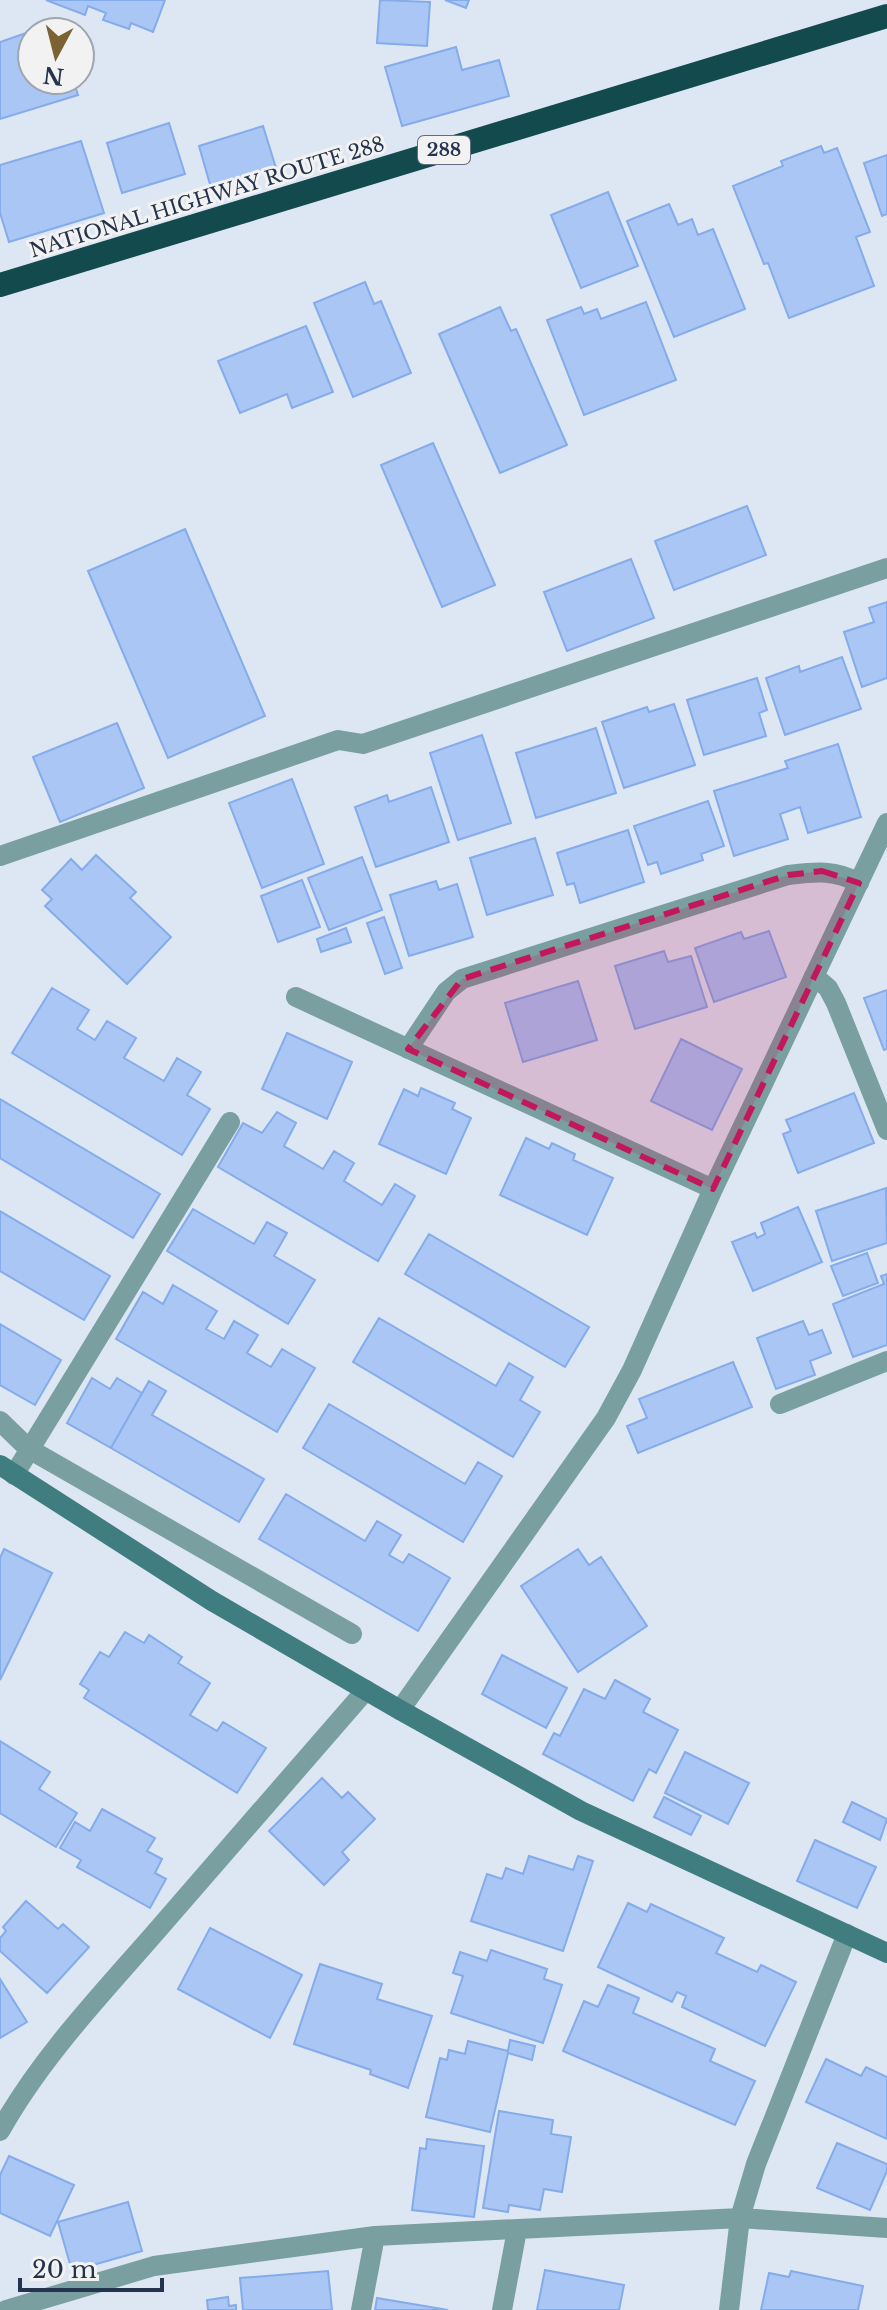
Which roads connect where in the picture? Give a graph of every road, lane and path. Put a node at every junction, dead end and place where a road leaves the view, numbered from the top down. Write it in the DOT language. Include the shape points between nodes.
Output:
graph roads {
  1 [pos="887,16"];
  2 [pos="0,285"];
  3 [pos="887,568"];
  4 [pos="887,823"];
  5 [pos="0,856"];
  6 [pos="859,883"];
  7 [pos="814,976"];
  8 [pos="296,997"];
  9 [pos="408,1049"];
  10 [pos="230,1122"];
  11 [pos="887,1130"];
  12 [pos="713,1189"];
  13 [pos="887,1361"];
  14 [pos="780,1404"];
  15 [pos="0,1421"];
  16 [pos="29,1449"];
  17 [pos="7,1470"];
  18 [pos="352,1634"];
  19 [pos="366,1690"];
  20 [pos="400,1710"];
  21 [pos="847,1934"];
  22 [pos="887,1953"];
  23 [pos="0,2131"];
  24 [pos="740,2218"];
  25 [pos="887,2228"];
  26 [pos="517,2230"];
  27 [pos="375,2236"];
  28 [pos="6,2310"];
  29 [pos="361,2310"];
  30 [pos="502,2310"];
  31 [pos="729,2310"];
  1 -- 2 [label="highway, NATIONAL HIGHWAY ROUTE 288 / 288"];
  3 -- 5 [label="street" via="363,744 338,740"];
  4 -- 6 [label="street"];
  6 -- 7 [label="street"];
  6 -- 9 [label="street" via="822,871 788,875 462,979 446,992"];
  7 -- 11 [label="street" via="836,1003"];
  7 -- 12 [label="street"];
  8 -- 9 [label="street"];
  9 -- 12 [label="street"];
  10 -- 16 [label="street"];
  12 -- 20 [label="street" via="606,1418"];
  13 -- 14 [label="street"];
  15 -- 16 [label="street"];
  16 -- 17 [label="street"];
  16 -- 18 [label="street"];
  17 -- 19 [label="street" via="212,1601"];
  19 -- 20 [label="street"];
  19 -- 23 [label="street" via="64,2040"];
  20 -- 21 [label="street" via="581,1811"];
  21 -- 22 [label="street"];
  21 -- 24 [label="street" via="756,2164"];
  24 -- 25 [label="street"];
  24 -- 26 [label="street"];
  24 -- 31 [label="street"];
  26 -- 27 [label="street"];
  26 -- 30 [label="street"];
  27 -- 28 [label="street" via="154,2266"];
  27 -- 29 [label="street"];
}
